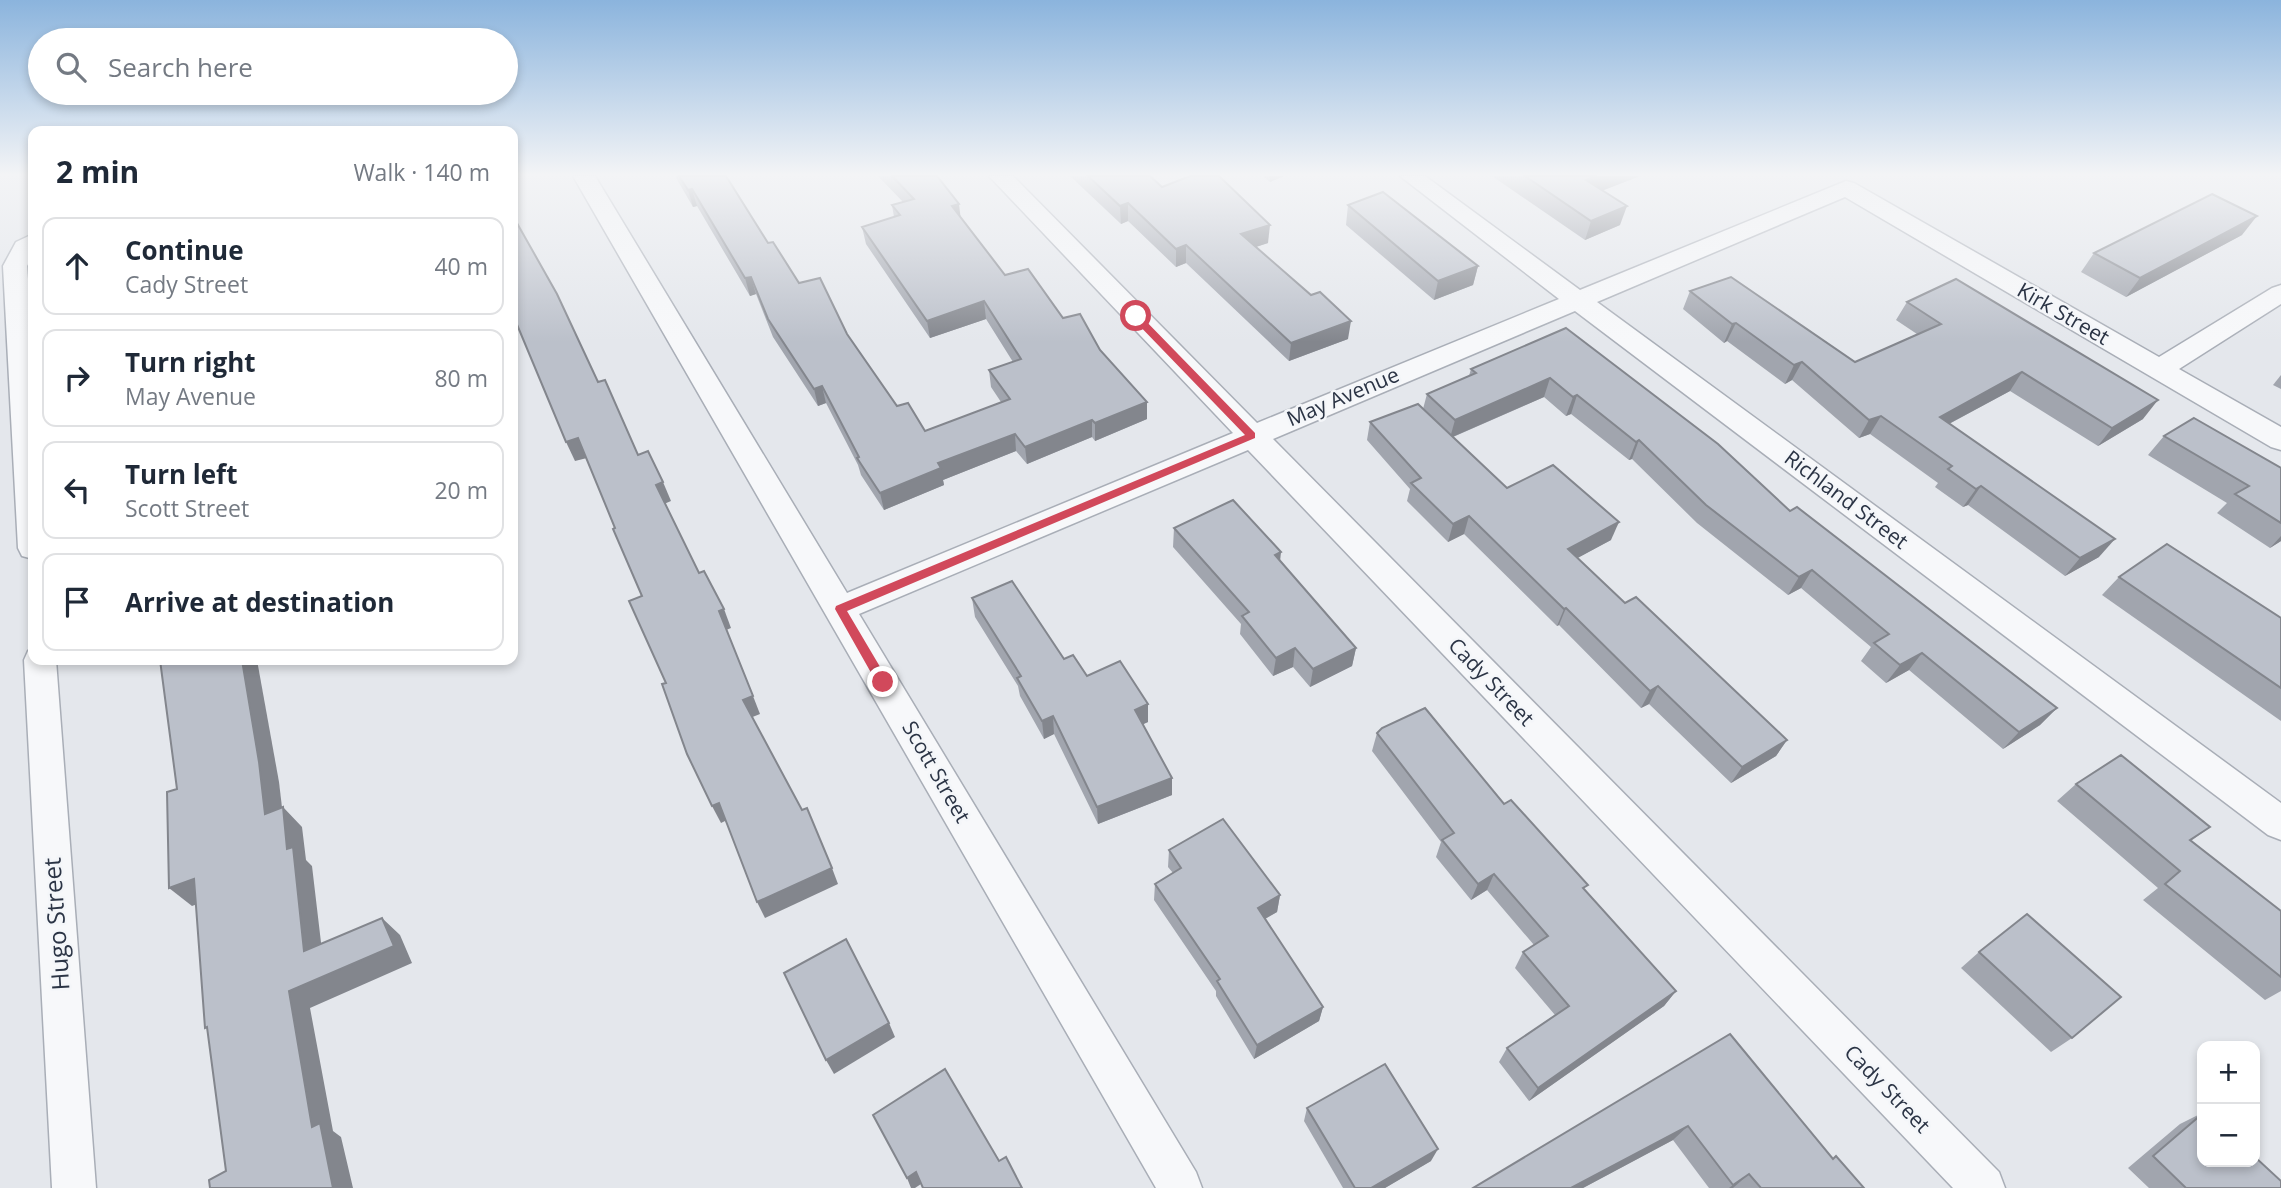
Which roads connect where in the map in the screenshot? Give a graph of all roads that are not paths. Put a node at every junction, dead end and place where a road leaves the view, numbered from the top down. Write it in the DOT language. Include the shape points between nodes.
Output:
graph roads {
  1 [pos="616,231"];
  2 [pos="1054,231"];
  3 [pos="1485,231"];
  4 [pos="1740,231"];
  5 [pos="1921,231"];
  6 [pos="28,245"];
  7 [pos="2281,293"];
  8 [pos="1576,299"];
  9 [pos="2159,369"];
  10 [pos="1252,436"];
  11 [pos="2281,440"];
  12 [pos="28,470"];
  13 [pos="840,609"];
  14 [pos="40,665"];
  15 [pos="2281,824"];
  16 [pos="74,1188"];
  17 [pos="1180,1188"];
  18 [pos="1983,1188"];
  1 -- 13 [label="street, Scott Street"];
  2 -- 10 [label="street, Cady Street"];
  3 -- 8 [label="street, Richland Street"];
  4 -- 8 [label="street, May Avenue"];
  5 -- 9 [label="street, Kirk Street"];
  6 -- 12 [label="street" via="15,266"];
  7 -- 9 [label="street"];
  8 -- 10 [label="street, May Avenue"];
  8 -- 15 [label="street, Richland Street"];
  9 -- 11 [label="street, Kirk Street"];
  10 -- 13 [label="street, May Avenue"];
  10 -- 18 [label="street, Cady Street"];
  13 -- 17 [label="street, Scott Street"];
  14 -- 16 [label="street, Hugo Street"];
}
